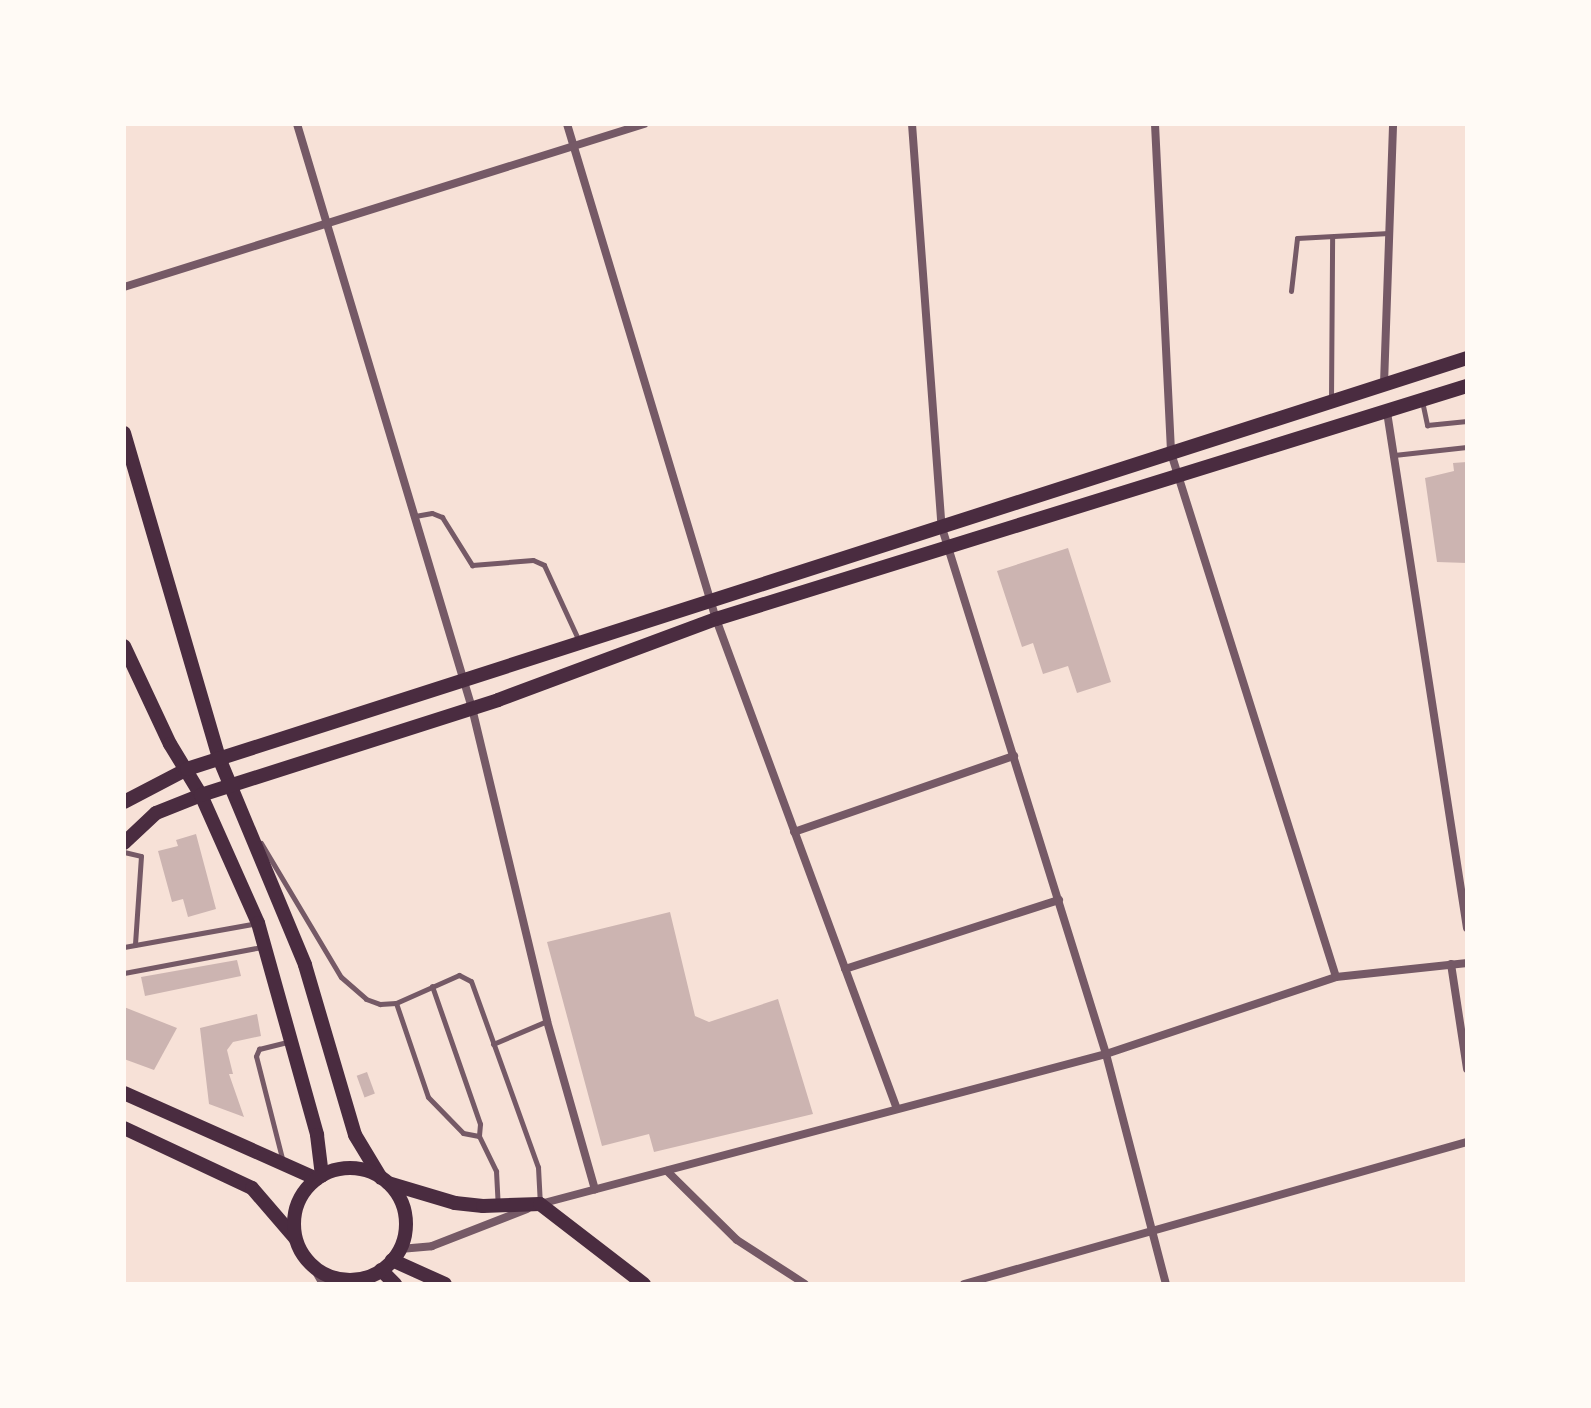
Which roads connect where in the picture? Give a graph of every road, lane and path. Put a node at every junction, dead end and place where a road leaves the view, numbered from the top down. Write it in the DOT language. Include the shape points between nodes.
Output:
graph roads {
  1 [pos="297,124"];
  2 [pos="567,124"];
  3 [pos="644,124"];
  4 [pos="912,124"];
  5 [pos="1155,124"];
  6 [pos="1393,124"];
  7 [pos="573,146"];
  8 [pos="325,223"];
  9 [pos="1389,233"];
  10 [pos="1332,237"];
  11 [pos="124,287"];
  12 [pos="1291,291"];
  13 [pos="1467,358"];
  14 [pos="1384,384"];
  15 [pos="1467,386"];
  16 [pos="1422,400"];
  17 [pos="1331,402"];
  18 [pos="1387,412"];
  19 [pos="1467,421"];
  20 [pos="124,433"];
  21 [pos="1467,447"];
  22 [pos="1171,453"];
  23 [pos="1393,456"];
  24 [pos="1178,475"];
  25 [pos="414,517"];
  26 [pos="942,528"];
  27 [pos="948,549"];
  28 [pos="711,602"];
  29 [pos="716,619"];
  30 [pos="581,645"];
  31 [pos="124,646"];
  32 [pos="464,683"];
  33 [pos="472,708"];
  34 [pos="1014,756"];
  35 [pos="219,758"];
  36 [pos="187,769"];
  37 [pos="229,784"];
  38 [pos="201,795"];
  39 [pos="124,802"];
  40 [pos="238,805"];
  41 [pos="794,832"];
  42 [pos="124,843"];
  43 [pos="124,852"];
  44 [pos="1059,900"];
  45 [pos="258,923"];
  46 [pos="1467,928"];
  47 [pos="135,945"];
  48 [pos="266,946"];
  49 [pos="124,947"];
  50 [pos="1467,963"];
  51 [pos="1451,964"];
  52 [pos="845,969"];
  53 [pos="124,973"];
  54 [pos="1336,977"];
  55 [pos="432,986"];
  56 [pos="396,1003"];
  57 [pos="547,1021"];
  58 [pos="289,1041"];
  59 [pos="493,1044"];
  60 [pos="1106,1054"];
  61 [pos="1467,1069"];
  62 [pos="124,1093"];
  63 [pos="897,1109"];
  64 [pos="124,1128"];
  65 [pos="479,1136"];
  66 [pos="1467,1142"];
  67 [pos="283,1163"];
  68 [pos="667,1171"];
  69 [pos="320,1177"];
  70 [pos="385,1180"];
  71 [pos="595,1189"];
  72 [pos="540,1204"];
  73 [pos="498,1206"];
  74 [pos="1154,1230"];
  75 [pos="296,1239"];
  76 [pos="391,1260"];
  77 [pos="312,1265"];
  78 [pos="323,1284"];
  79 [pos="395,1284"];
  80 [pos="445,1284"];
  81 [pos="644,1284"];
  82 [pos="805,1284"];
  83 [pos="964,1284"];
  84 [pos="1166,1284"];
  1 -- 8 [label="street"];
  2 -- 7 [label="street"];
  3 -- 7 [label="street"];
  4 -- 26 [label="street"];
  5 -- 22 [label="street"];
  6 -- 9 [label="street"];
  7 -- 8 [label="street"];
  7 -- 28 [label="street"];
  8 -- 11 [label="street"];
  8 -- 25 [label="street"];
  9 -- 10 [label="lane"];
  9 -- 14 [label="street"];
  10 -- 12 [label="lane" via="1297,238"];
  10 -- 17 [label="lane"];
  13 -- 14 [label="main road"];
  14 -- 17 [label="main road"];
  15 -- 16 [label="main road"];
  16 -- 18 [label="main road"];
  16 -- 19 [label="lane" via="1427,425"];
  17 -- 22 [label="main road"];
  18 -- 23 [label="street"];
  18 -- 24 [label="main road"];
  20 -- 35 [label="main road"];
  21 -- 23 [label="lane"];
  22 -- 24 [label="street"];
  22 -- 26 [label="main road"];
  23 -- 46 [label="street"];
  24 -- 27 [label="main road"];
  24 -- 54 [label="street"];
  25 -- 30 [label="lane" via="442,517 472,565 533,560 544,565"];
  25 -- 32 [label="street"];
  26 -- 27 [label="street"];
  26 -- 28 [label="main road"];
  27 -- 29 [label="main road"];
  27 -- 34 [label="street"];
  28 -- 29 [label="street"];
  28 -- 30 [label="main road"];
  29 -- 33 [label="main road"];
  29 -- 41 [label="street"];
  30 -- 32 [label="main road"];
  31 -- 36 [label="main road"];
  32 -- 33 [label="street"];
  32 -- 35 [label="main road"];
  33 -- 37 [label="main road"];
  33 -- 57 [label="street"];
  34 -- 41 [label="street"];
  34 -- 44 [label="street"];
  35 -- 36 [label="main road"];
  35 -- 37 [label="main road"];
  36 -- 38 [label="main road"];
  36 -- 39 [label="main road"];
  37 -- 38 [label="main road"];
  37 -- 40 [label="main road"];
  38 -- 42 [label="main road" via="156,813"];
  38 -- 45 [label="main road"];
  40 -- 56 [label="lane" via="341,977 366,999"];
  40 -- 70 [label="main road" via="305,966 355,1135"];
  41 -- 52 [label="street"];
  43 -- 47 [label="lane" via="141,856"];
  44 -- 52 [label="street"];
  44 -- 60 [label="street"];
  45 -- 47 [label="lane"];
  45 -- 48 [label="main road"];
  47 -- 49 [label="lane"];
  48 -- 53 [label="lane"];
  48 -- 58 [label="main road"];
  50 -- 51 [label="street"];
  51 -- 54 [label="street"];
  51 -- 61 [label="street"];
  52 -- 63 [label="street"];
  54 -- 60 [label="street"];
  55 -- 56 [label="lane"];
  55 -- 59 [label="lane" via="467,976"];
  55 -- 65 [label="lane" via="480,1124"];
  56 -- 65 [label="lane" via="428,1097 463,1133"];
  57 -- 59 [label="lane"];
  57 -- 71 [label="street"];
  58 -- 67 [label="lane" via="259,1049 256,1056"];
  58 -- 69 [label="main road" via="317,1135"];
  59 -- 72 [label="lane" via="538,1167"];
  60 -- 63 [label="street"];
  60 -- 74 [label="street"];
  62 -- 67 [label="main road"];
  63 -- 68 [label="street"];
  64 -- 75 [label="main road" via="252,1188"];
  65 -- 73 [label="lane" via="496,1171"];
  66 -- 74 [label="street"];
  67 -- 69 [label="main road"];
  68 -- 71 [label="street"];
  68 -- 82 [label="street" via="737,1240"];
  69 -- 70 [label="main road" via="352,1168"];
  69 -- 75 [label="main road" via="306,1189 296,1210"];
  70 -- 73 [label="main road" via="455,1203"];
  70 -- 76 [label="main road" via="405,1215 405,1233"];
  71 -- 72 [label="street"];
  72 -- 73 [label="main road"];
  72 -- 76 [label="street"];
  72 -- 81 [label="main road"];
  74 -- 83 [label="street"];
  74 -- 84 [label="street"];
  75 -- 77 [label="main road"];
  76 -- 77 [label="main road" via="346,1279"];
  76 -- 79 [label="main road"];
  76 -- 80 [label="main road"];
  77 -- 78 [label="street"];
}
